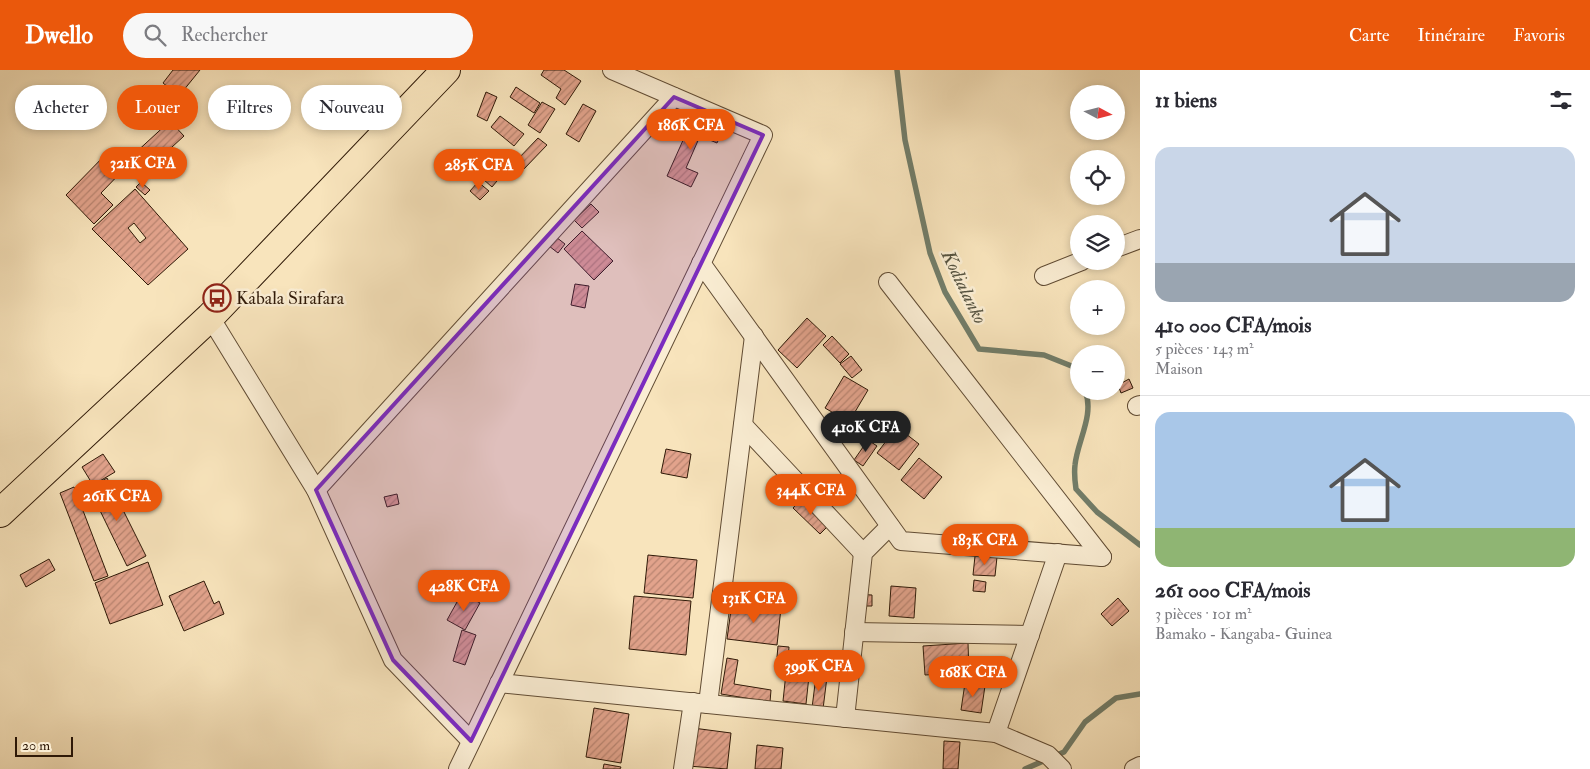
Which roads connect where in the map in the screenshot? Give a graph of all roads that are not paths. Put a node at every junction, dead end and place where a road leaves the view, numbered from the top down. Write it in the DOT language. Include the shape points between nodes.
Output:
graph roads {
  1 [pos="446,70"];
  2 [pos="612,70"];
  3 [pos="674,97"];
  4 [pos="1140,239"];
  5 [pos="1125,245"];
  6 [pos="701,263"];
  7 [pos="1070,266"];
  8 [pos="1044,276"];
  9 [pos="888,282"];
  10 [pos="210,316"];
  11 [pos="754,336"];
  12 [pos="742,425"];
  13 [pos="316,490"];
  14 [pos="0,513"];
  15 [pos="890,526"];
  16 [pos="863,552"];
  17 [pos="1058,553"];
  18 [pos="854,632"];
  19 [pos="1030,635"];
  20 [pos="499,683"];
  21 [pos="700,703"];
  22 [pos="845,718"];
  23 [pos="996,733"];
  24 [pos="471,741"];
  25 [pos="1057,763"];
  26 [pos="1140,766"];
  27 [pos="458,769"];
  28 [pos="684,769"];
  29 [pos="1134,769"];
  1 -- 10 [label="main road"];
  2 -- 3 [label="street"];
  3 -- 6 [label="street" via="763,135"];
  3 -- 13 [label="street"];
  4 -- 5 [label="street"];
  6 -- 11 [label="street"];
  6 -- 20 [label="street"];
  7 -- 8 [label="street"];
  9 -- 17 [label="street" via="1102,557"];
  10 -- 13 [label="street"];
  10 -- 14 [label="main road"];
  11 -- 12 [label="street"];
  11 -- 15 [label="street"];
  12 -- 16 [label="street"];
  12 -- 21 [label="street"];
  13 -- 24 [label="street" via="394,660"];
  15 -- 16 [label="street"];
  15 -- 17 [label="street" via="901,541"];
  16 -- 18 [label="street"];
  17 -- 19 [label="street"];
  18 -- 19 [label="street"];
  18 -- 22 [label="street"];
  19 -- 23 [label="street"];
  20 -- 21 [label="street"];
  20 -- 24 [label="street"];
  21 -- 22 [label="street"];
  21 -- 28 [label="street"];
  22 -- 23 [label="street"];
  23 -- 25 [label="street"];
  24 -- 27 [label="street"];
  26 -- 29 [label="street"];
}
